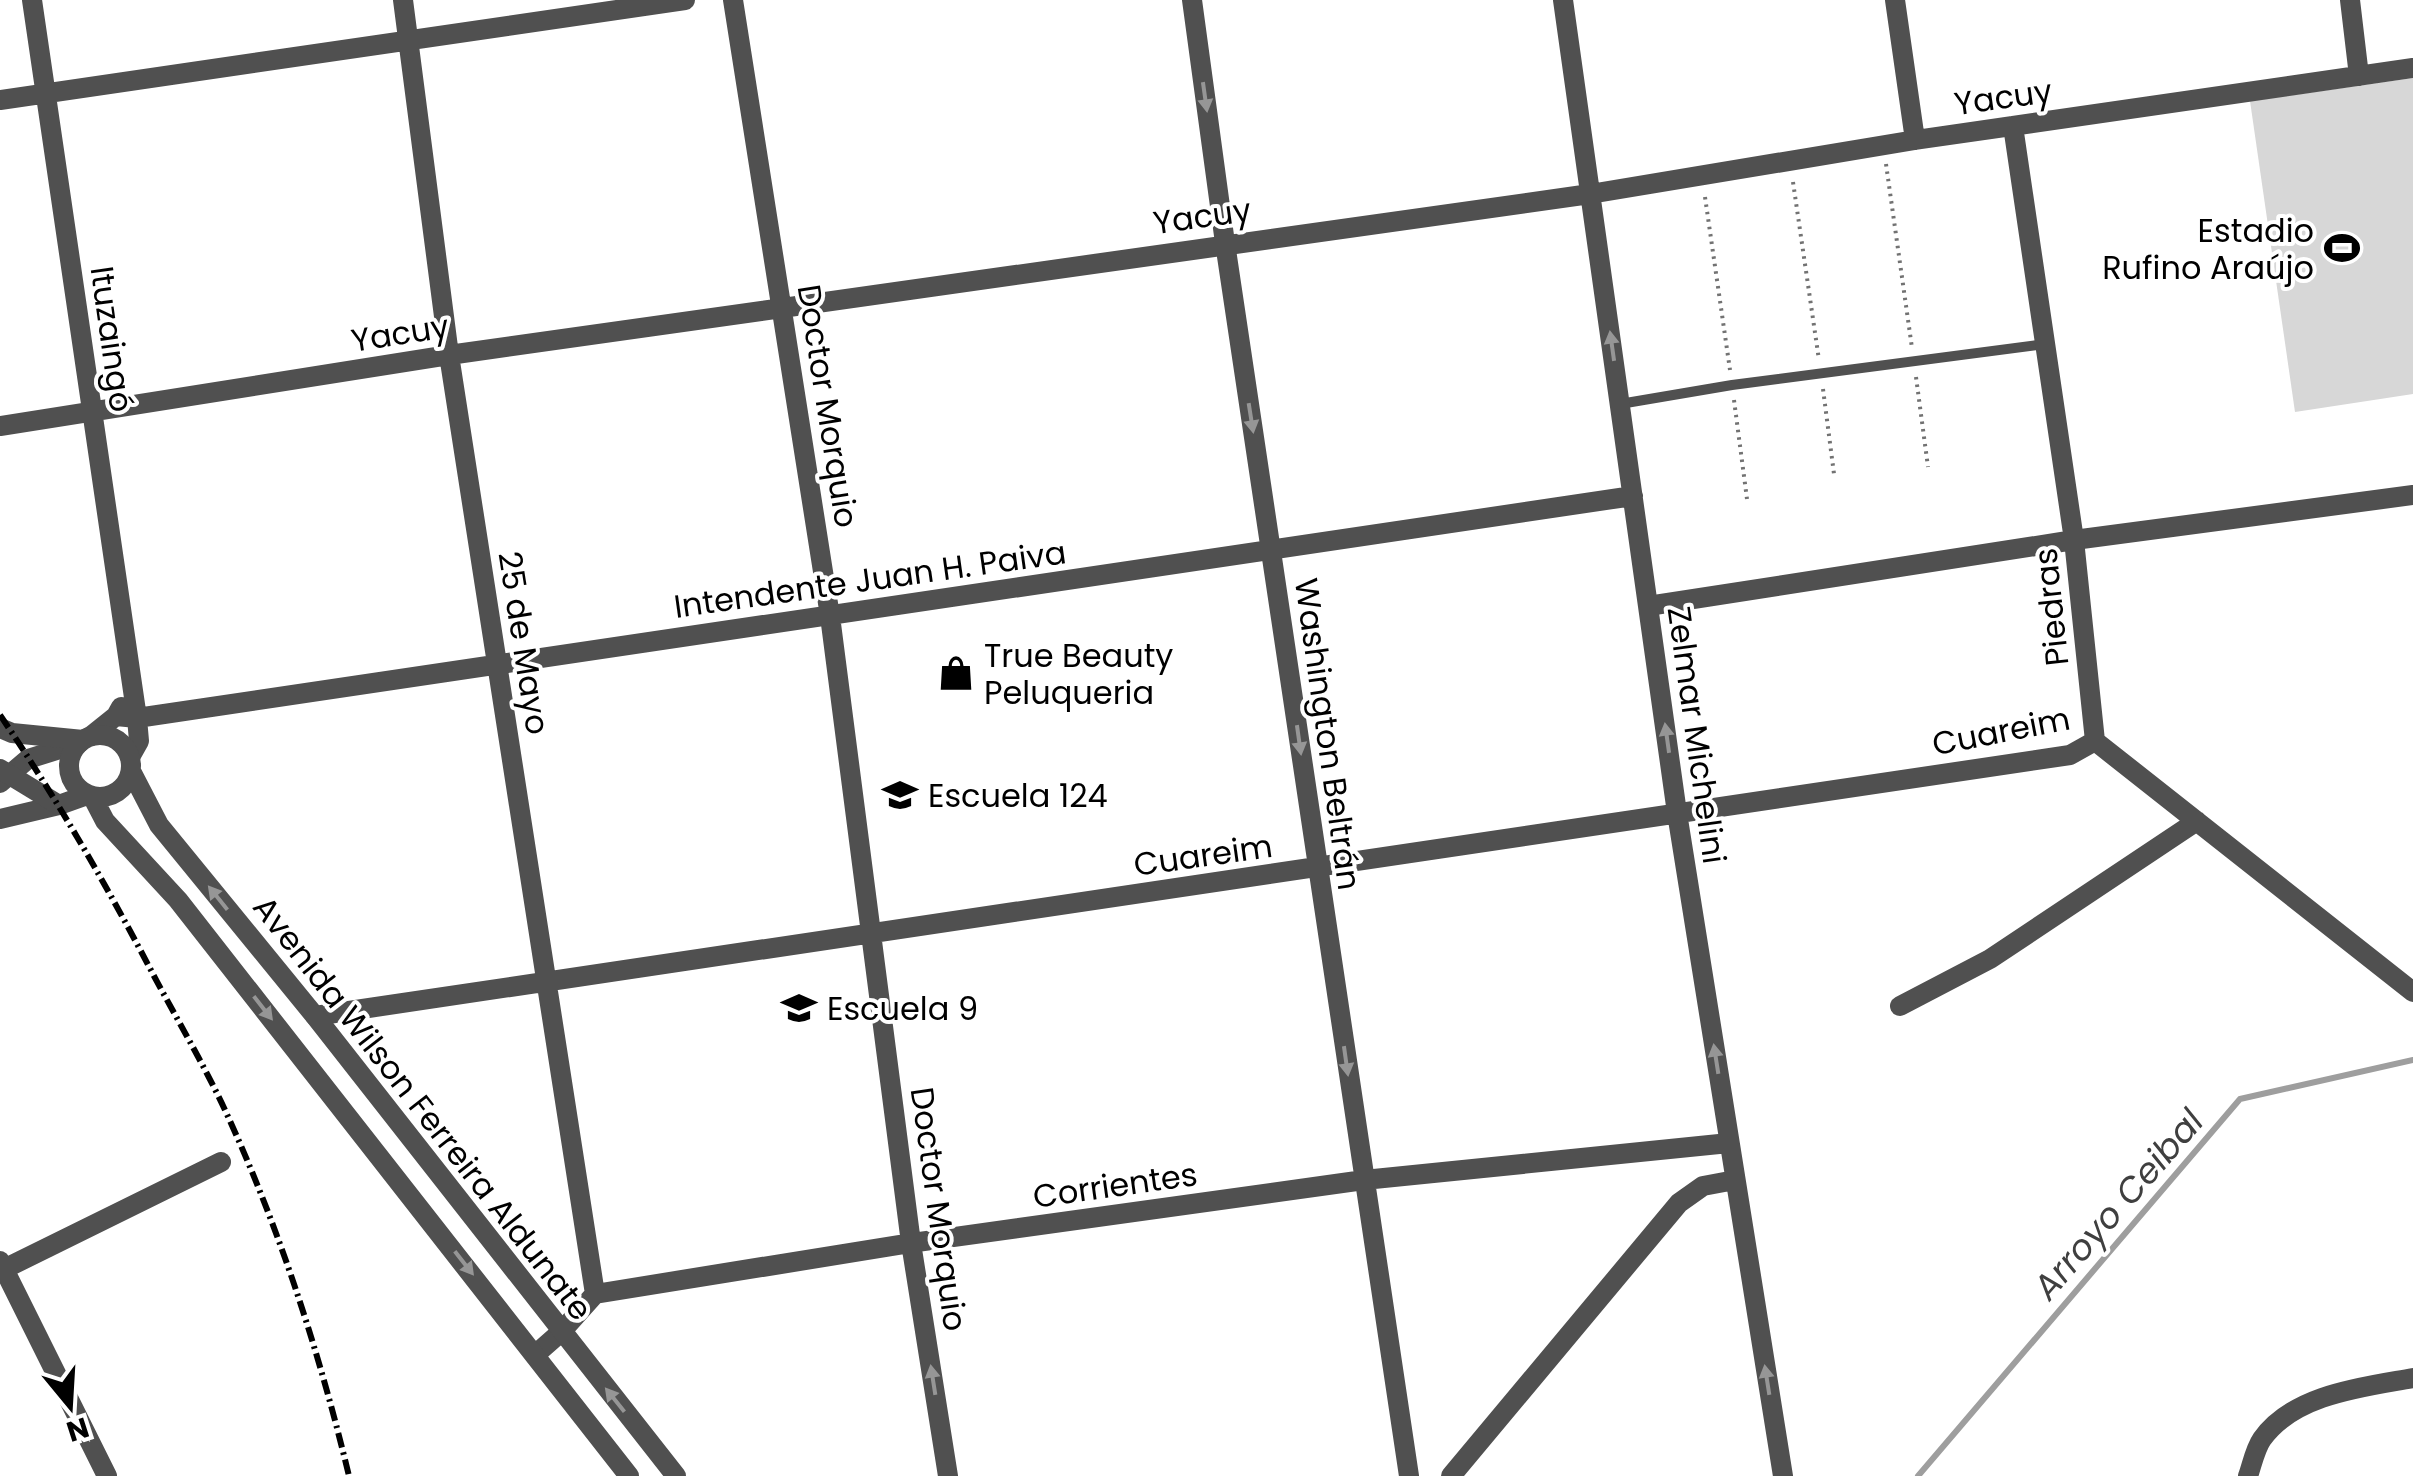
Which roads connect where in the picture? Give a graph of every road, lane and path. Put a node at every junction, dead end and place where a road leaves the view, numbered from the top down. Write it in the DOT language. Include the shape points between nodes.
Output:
graph roads {
  1 [pos="32,0"];
  2 [pos="403,0"];
  3 [pos="686,0"];
  4 [pos="733,0"];
  5 [pos="1192,0"];
  6 [pos="1562,0"];
  7 [pos="1895,0"];
  8 [pos="2350,0"];
  9 [pos="408,39"];
  10 [pos="2413,68"];
  11 [pos="2360,76"];
  12 [pos="46,94"];
  13 [pos="0,100"];
  14 [pos="2013,126"];
  15 [pos="1915,140"];
  16 [pos="1884,146"];
  17 [pos="1790,160"];
  18 [pos="1702,173"];
  19 [pos="1590,194"];
  20 [pos="1224,243"];
  21 [pos="782,308"];
  22 [pos="2046,344"];
  23 [pos="448,355"];
  24 [pos="1914,360"];
  25 [pos="1821,372"];
  26 [pos="1732,385"];
  27 [pos="1620,404"];
  28 [pos="93,413"];
  29 [pos="0,426"];
  30 [pos="1928,466"];
  31 [pos="1834,474"];
  32 [pos="2413,495"];
  33 [pos="1633,496"];
  34 [pos="1747,499"];
  35 [pos="2074,540"];
  36 [pos="1271,548"];
  37 [pos="1648,606"];
  38 [pos="830,616"];
  39 [pos="498,662"];
  40 [pos="126,717"];
  41 [pos="0,728"];
  42 [pos="84,740"];
  43 [pos="2096,742"];
  44 [pos="131,764"];
  45 [pos="3,776"];
  46 [pos="90,796"];
  47 [pos="60,805"];
  48 [pos="1677,813"];
  49 [pos="0,819"];
  50 [pos="105,822"];
  51 [pos="2197,822"];
  52 [pos="1317,869"];
  53 [pos="873,931"];
  54 [pos="545,982"];
  55 [pos="2413,992"];
  56 [pos="1900,1006"];
  57 [pos="315,1016"];
  58 [pos="1729,1142"];
  59 [pos="221,1162"];
  60 [pos="1364,1180"];
  61 [pos="1735,1180"];
  62 [pos="910,1243"];
  63 [pos="1,1267"];
  64 [pos="595,1294"];
  65 [pos="561,1332"];
  66 [pos="536,1354"];
  67 [pos="2413,1378"];
  68 [pos="107,1476"];
  69 [pos="629,1476"];
  70 [pos="676,1476"];
  71 [pos="948,1476"];
  72 [pos="1409,1476"];
  73 [pos="1451,1476"];
  74 [pos="1783,1476"];
  75 [pos="2248,1476"];
  1 -- 12 [label="street, Ituzaingó"];
  2 -- 9 [label="street, 25 de Mayo"];
  3 -- 9 [label="street"];
  4 -- 21 [label="street, Doctor Morquio"];
  5 -- 20 [label="street, Washington Beltrán, one-way"];
  6 -- 19 [label="street, Zelmar Michelini"];
  7 -- 15 [label="street"];
  8 -- 11 [label="street"];
  9 -- 12 [label="street"];
  9 -- 23 [label="street, 25 de Mayo"];
  10 -- 11 [label="street, Yacuy"];
  11 -- 14 [label="street, Yacuy"];
  12 -- 13 [label="street"];
  12 -- 28 [label="street, Ituzaingó"];
  14 -- 15 [label="street, Yacuy"];
  14 -- 22 [label="street, Piedras"];
  15 -- 16 [label="street, Yacuy"];
  16 -- 17 [label="street, Yacuy"];
  16 -- 24 [label="path"];
  17 -- 18 [label="street, Yacuy"];
  17 -- 25 [label="path"];
  18 -- 19 [label="street, Yacuy"];
  18 -- 26 [label="path"];
  19 -- 20 [label="street, Yacuy"];
  27 -- 19 [label="street, Zelmar Michelini, one-way"];
  20 -- 21 [label="street, Yacuy"];
  20 -- 36 [label="street, Washington Beltrán, one-way"];
  21 -- 23 [label="street, Yacuy"];
  21 -- 38 [label="street, Doctor Morquio"];
  22 -- 24 [label="lane"];
  22 -- 35 [label="street, Piedras"];
  23 -- 28 [label="street, Yacuy"];
  23 -- 39 [label="street, 25 de Mayo"];
  24 -- 25 [label="lane"];
  24 -- 30 [label="path"];
  25 -- 26 [label="lane"];
  25 -- 31 [label="path"];
  26 -- 27 [label="lane"];
  26 -- 34 [label="path"];
  27 -- 33 [label="street, Zelmar Michelini"];
  28 -- 29 [label="street, Yacuy"];
  28 -- 40 [label="street, Ituzaingó" via="130,687"];
  32 -- 35 [label="street"];
  33 -- 36 [label="street, Intendente Juan H. Paiva"];
  33 -- 37 [label="street, Zelmar Michelini"];
  35 -- 37 [label="street"];
  35 -- 43 [label="street, Piedras"];
  36 -- 38 [label="street, Intendente Juan H. Paiva"];
  36 -- 52 [label="street, Washington Beltrán, one-way"];
  48 -- 37 [label="street, Zelmar Michelini, one-way"];
  38 -- 39 [label="street, Intendente Juan H. Paiva"];
  38 -- 53 [label="street, Doctor Morquio"];
  39 -- 40 [label="street, Intendente Juan H. Paiva"];
  39 -- 54 [label="street, 25 de Mayo"];
  40 -- 42 [label="street, Ituzaingó"];
  40 -- 44 [label="street, Ituzaingó" via="138,741"];
  41 -- 42 [label="street"];
  42 -- 44 [label="street" via="101,735 119,741"];
  42 -- 45 [label="street" via="28,759"];
  42 -- 46 [label="street" via="69,768 74,784"];
  43 -- 48 [label="street, Cuareim" via="2070,755"];
  43 -- 51 [label="street"];
  44 -- 46 [label="street" via="118,792"];
  57 -- 44 [label="street, Avenida Wilson Ferreira Aldunate, one-way" via="158,825"];
  45 -- 47 [label="street, Avenida Wilson Ferreira Aldunate"];
  46 -- 47 [label="street"];
  46 -- 50 [label="street, Avenida Wilson Ferreira Aldunate"];
  47 -- 49 [label="street"];
  47 -- 50 [label="street, Avenida Wilson Ferreira Aldunate"];
  48 -- 52 [label="street, Cuareim"];
  58 -- 48 [label="street, Zelmar Michelini, one-way"];
  50 -- 66 [label="street, Avenida Wilson Ferreira Aldunate, one-way" via="178,900"];
  51 -- 55 [label="street"];
  51 -- 56 [label="street" via="1990,959"];
  52 -- 53 [label="street, Cuareim"];
  52 -- 60 [label="street, Washington Beltrán, one-way"];
  53 -- 54 [label="street, Cuareim"];
  53 -- 62 [label="street, Doctor Morquio"];
  54 -- 57 [label="street, Cuareim"];
  54 -- 64 [label="street, 25 de Mayo"];
  57 -- 65 [label="street, Avenida Wilson Ferreira Aldunate"];
  58 -- 60 [label="street, Corrientes"];
  58 -- 61 [label="street, Zelmar Michelini"];
  59 -- 63 [label="street"];
  60 -- 62 [label="street, Corrientes"];
  60 -- 72 [label="street, Washington Beltrán"];
  61 -- 73 [label="street" via="1703,1186 1678,1203"];
  74 -- 61 [label="street, Zelmar Michelini, one-way"];
  62 -- 64 [label="street, Corrientes"];
  71 -- 62 [label="street, Doctor Morquio, one-way"];
  63 -- 68 [label="street"];
  64 -- 65 [label="street"];
  65 -- 66 [label="street"];
  70 -- 65 [label="street, Avenida Wilson Ferreira Aldunate, one-way"];
  66 -- 69 [label="street, Avenida Wilson Ferreira Aldunate"];
  67 -- 75 [label="street" via="2344,1390 2289,1414 2262,1440"];
}
